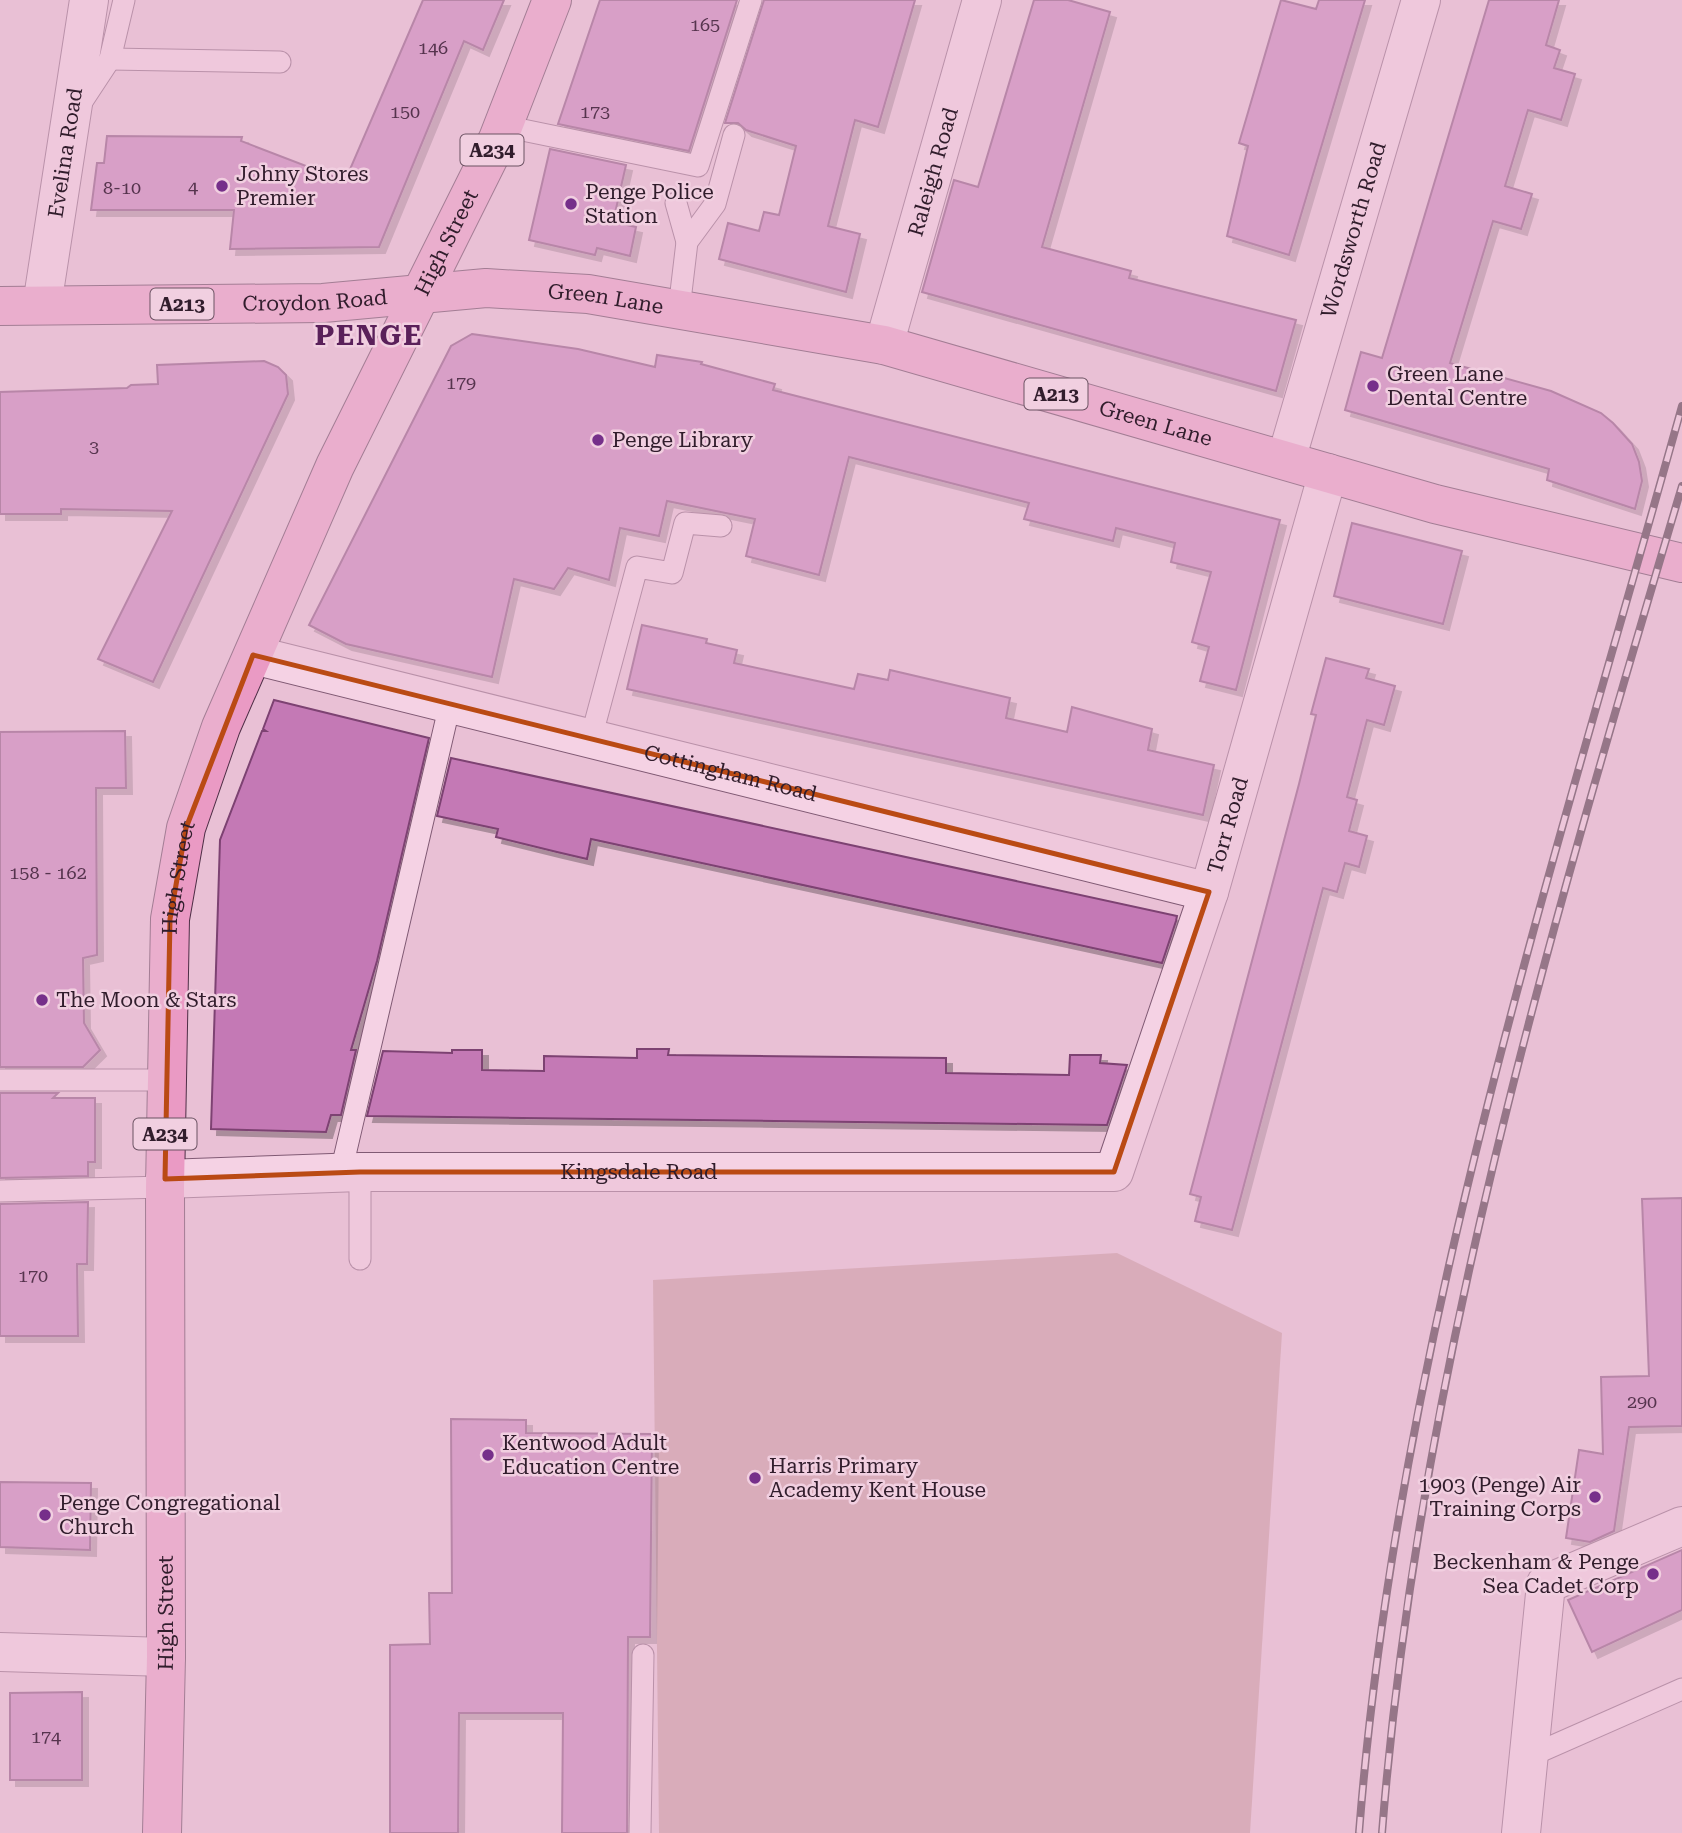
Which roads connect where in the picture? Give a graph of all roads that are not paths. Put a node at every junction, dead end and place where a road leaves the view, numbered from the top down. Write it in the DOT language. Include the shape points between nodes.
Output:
graph roads {
  1 [pos="89,0"];
  2 [pos="124,0"];
  3 [pos="552,0"];
  4 [pos="751,0"];
  5 [pos="982,0"];
  6 [pos="1421,0"];
  7 [pos="110,59"];
  8 [pos="280,62"];
  9 [pos="68,122"];
  10 [pos="503,126"];
  11 [pos="733,135"];
  12 [pos="676,203"];
  13 [pos="687,242"];
  14 [pos="420,295"];
  15 [pos="42,305"];
  16 [pos="0,306"];
  17 [pos="679,309"];
  18 [pos="884,345"];
  19 [pos="1286,460"];
  20 [pos="1328,473"];
  21 [pos="721,526"];
  22 [pos="1682,563"];
  23 [pos="253,655"];
  24 [pos="450,704"];
  25 [pos="591,738"];
  26 [pos="1209,892"];
  27 [pos="0,1080"];
  28 [pos="166,1080"];
  29 [pos="351,1172"];
  30 [pos="1114,1172"];
  31 [pos="165,1183"];
  32 [pos="0,1191"];
  33 [pos="360,1259"];
  34 [pos="1682,1526"];
  35 [pos="0,1652"];
  36 [pos="643,1654"];
  37 [pos="166,1657"];
  38 [pos="1682,1689"];
  39 [pos="1530,1756"];
  40 [pos="162,1833"];
  41 [pos="640,1833"];
  42 [pos="1521,1833"];
  1 -- 9 [label="street, Evelina Road"];
  2 -- 7 [label="lane"];
  3 -- 10 [label="main road, High Street / A234"];
  4 -- 10 [label="lane" via="698,166"];
  5 -- 18 [label="street, Raleigh Road"];
  6 -- 19 [label="street, Wordsworth Road"];
  7 -- 8 [label="lane"];
  7 -- 9 [label="lane"];
  9 -- 15 [label="street, Evelina Road"];
  10 -- 14 [label="main road, High Street / A234"];
  11 -- 13 [label="lane" via="735,169"];
  12 -- 13 [label="lane"];
  13 -- 17 [label="lane"];
  14 -- 15 [label="main road, Croydon Road / A213" via="323,303"];
  14 -- 17 [label="main road, Green Lane / A213" via="486,288 587,293"];
  14 -- 23 [label="main road, High Street / A234" via="335,466"];
  15 -- 16 [label="main road, Croydon Road / A213"];
  17 -- 18 [label="main road, Green Lane / A213"];
  18 -- 19 [label="main road, Green Lane / A213"];
  19 -- 20 [label="main road, Green Lane / A213"];
  20 -- 22 [label="main road, Green Lane / A213" via="1435,504"];
  20 -- 26 [label="street, Torr Road"];
  21 -- 25 [label="lane" via="685,523 672,573 637,567"];
  23 -- 24 [label="street, Cottingham Road"];
  23 -- 28 [label="main road, High Street / A234" via="221,727 186,828 170,919"];
  24 -- 25 [label="street, Cottingham Road"];
  24 -- 29 [label="lane"];
  25 -- 26 [label="street, Cottingham Road"];
  26 -- 30 [label="street, Torr Road"];
  27 -- 28 [label="lane"];
  28 -- 31 [label="main road, High Street / A234"];
  29 -- 30 [label="street, Kingsdale Road"];
  29 -- 31 [label="street, Kingsdale Road"];
  29 -- 33 [label="lane"];
  31 -- 32 [label="lane"];
  31 -- 37 [label="main road, High Street / A234"];
  34 -- 39 [label="street" via="1546,1584"];
  35 -- 37 [label="street"];
  36 -- 41 [label="lane"];
  37 -- 40 [label="main road, High Street / A234"];
  38 -- 39 [label="lane"];
  39 -- 42 [label="street"];
}
